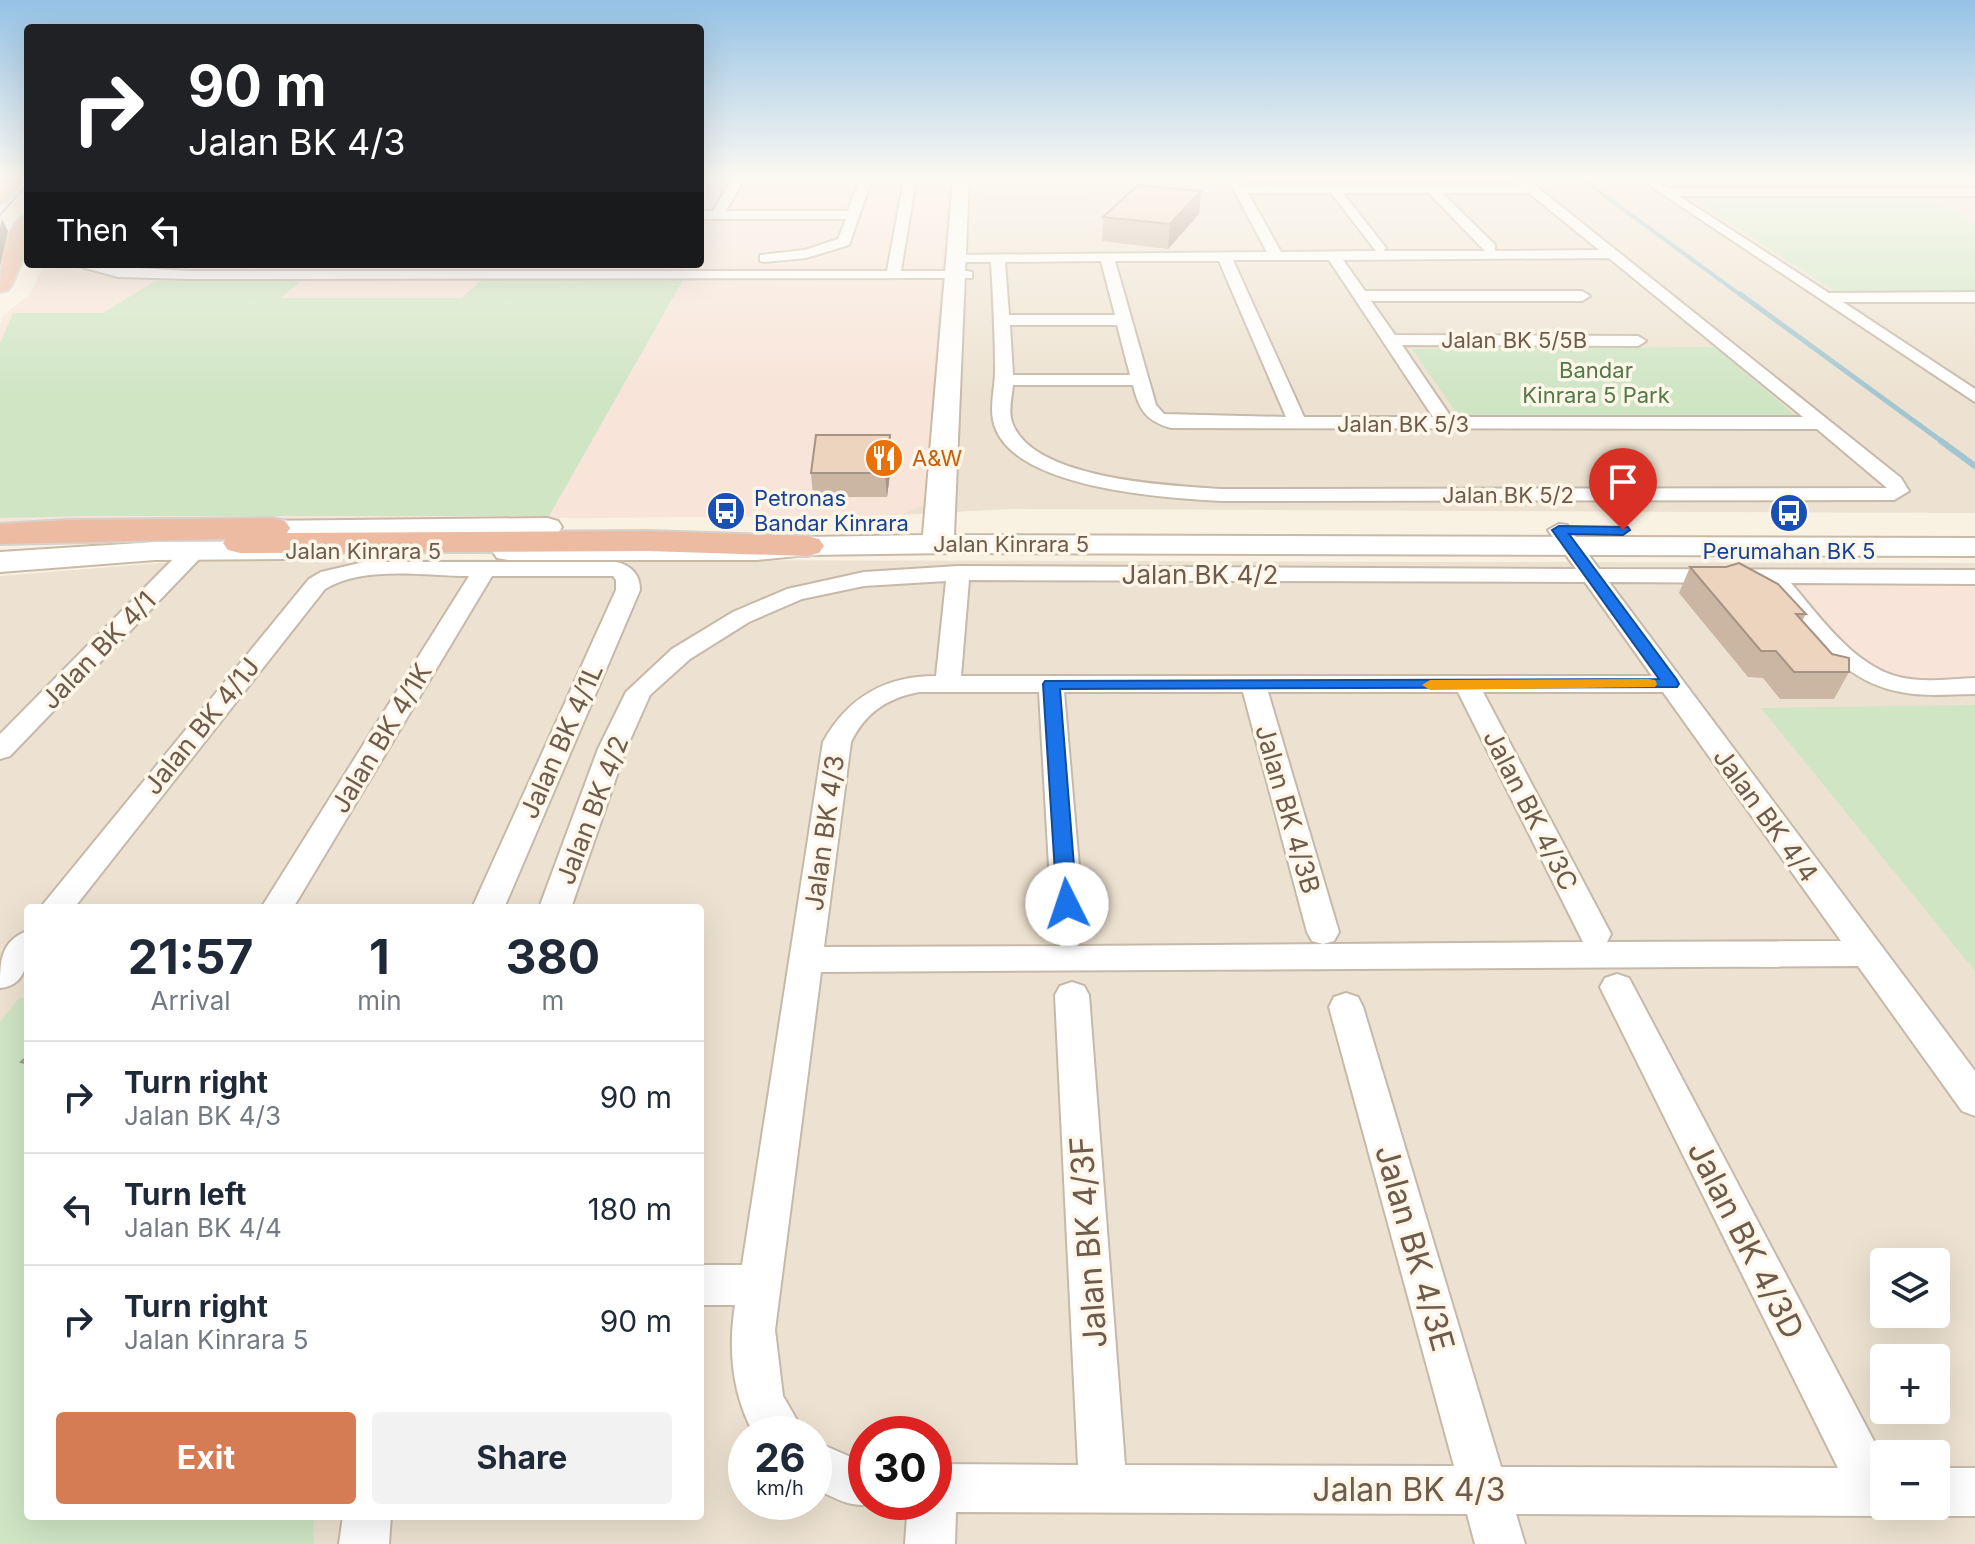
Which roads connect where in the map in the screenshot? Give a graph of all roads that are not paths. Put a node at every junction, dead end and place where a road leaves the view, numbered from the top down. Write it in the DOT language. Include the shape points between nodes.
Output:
graph roads {
  1 [pos="9,251"];
  2 [pos="815,251"];
  3 [pos="897,251"];
  4 [pos="962,251"];
  5 [pos="963,251"];
  6 [pos="1273,251"];
  7 [pos="1609,251"];
  8 [pos="1754,251"];
  9 [pos="1613,254"];
  10 [pos="1224,256"];
  11 [pos="1276,256"];
  12 [pos="1333,256"];
  13 [pos="1107,257"];
  14 [pos="743,258"];
  15 [pos="998,258"];
  16 [pos="962,266"];
  17 [pos="94,268"];
  18 [pos="329,268"];
  19 [pos="538,269"];
  20 [pos="321,275"];
  21 [pos="893,275"];
  22 [pos="0,285"];
  23 [pos="1361,296"];
  24 [pos="1582,296"];
  25 [pos="1954,297"];
  26 [pos="1975,297"];
  27 [pos="1825,298"];
  28 [pos="1975,309"];
  29 [pos="1001,320"];
  30 [pos="1124,320"];
  31 [pos="1390,340"];
  32 [pos="1638,341"];
  33 [pos="1004,380"];
  34 [pos="1138,380"];
  35 [pos="1975,397"];
  36 [pos="1820,423"];
  37 [pos="1298,424"];
  38 [pos="1447,424"];
  39 [pos="355,527"];
  40 [pos="948,532"];
  41 [pos="1975,532"];
  42 [pos="0,534"];
  43 [pos="1564,537"];
  44 [pos="240,543"];
  45 [pos="0,546"];
  46 [pos="807,546"];
  47 [pos="1975,547"];
  48 [pos="195,550"];
  49 [pos="0,562"];
  50 [pos="485,568"];
  51 [pos="625,574"];
  52 [pos="1771,575"];
  53 [pos="1593,576"];
  54 [pos="1975,577"];
  55 [pos="948,684"];
  56 [pos="1051,684"];
  57 [pos="1671,684"];
  58 [pos="1467,685"];
  59 [pos="1254,686"];
  60 [pos="1975,686"];
  61 [pos="0,750"];
  62 [pos="59,904"];
  63 [pos="279,904"];
  64 [pos="490,904"];
  65 [pos="556,904"];
  66 [pos="1323,932"];
  67 [pos="1595,934"];
  68 [pos="1069,936"];
  69 [pos="24,950"];
  70 [pos="1866,953"];
  71 [pos="806,960"];
  72 [pos="10,976"];
  73 [pos="1617,987"];
  74 [pos="1072,995"];
  75 [pos="1346,1007"];
  76 [pos="1975,1100"];
  77 [pos="704,1285"];
  78 [pos="759,1285"];
  79 [pos="769,1416"];
  80 [pos="1870,1473"];
  81 [pos="952,1488"];
  82 [pos="1103,1489"];
  83 [pos="1484,1489"];
  84 [pos="1870,1492"];
  85 [pos="1950,1492"];
  86 [pos="1975,1492"];
  87 [pos="367,1520"];
  88 [pos="931,1520"];
  89 [pos="364,1544"];
  90 [pos="930,1544"];
  91 [pos="1500,1544"];
  1 -- 22 [label="highway"];
  2 -- 14 [label="street"];
  3 -- 21 [label="street"];
  4 -- 16 [label="main road"];
  5 -- 16 [label="main road"];
  6 -- 11 [label="street"];
  7 -- 9 [label="street, Jalan BK 5/2"];
  8 -- 27 [label="street"];
  9 -- 12 [label="street"];
  9 -- 36 [label="street, Jalan BK 5/2"];
  10 -- 11 [label="street"];
  10 -- 13 [label="street"];
  10 -- 37 [label="street"];
  11 -- 12 [label="street"];
  12 -- 23 [label="street"];
  13 -- 15 [label="street"];
  13 -- 30 [label="street, Jalan BK 5/3"];
  15 -- 16 [label="street"];
  15 -- 29 [label="street, Jalan BK 5/2"];
  16 -- 21 [label="street"];
  16 -- 40 [label="main road"];
  17 -- 20 [label="street" via="141,274"];
  18 -- 20 [label="street"];
  19 -- 20 [label="street"];
  19 -- 21 [label="street"];
  23 -- 24 [label="street"];
  23 -- 31 [label="street"];
  25 -- 26 [label="street"];
  25 -- 27 [label="street"];
  25 -- 28 [label="street"];
  27 -- 35 [label="street"];
  29 -- 30 [label="street"];
  29 -- 33 [label="street, Jalan BK 5/2"];
  30 -- 34 [label="street, Jalan BK 5/3"];
  31 -- 32 [label="street, Jalan BK 5/5B"];
  31 -- 38 [label="street"];
  33 -- 34 [label="street"];
  33 -- 36 [label="street, Jalan BK 5/2" via="1003,423 1023,448 1079,476 1158,492 1899,491"];
  34 -- 37 [label="street, Jalan BK 5/3" via="1151,412 1171,422"];
  36 -- 38 [label="street, Jalan BK 5/3"];
  37 -- 38 [label="street, Jalan BK 5/3"];
  39 -- 40 [label="main road, Jalan Kinrara 5" via="900,527"];
  39 -- 42 [label="highway"];
  39 -- 45 [label="main road, Jalan Kinrara 5" via="132,534"];
  40 -- 43 [label="main road, Jalan Kinrara 5"];
  40 -- 43 [label="main road, Jalan Kinrara 5" via="1003,528"];
  40 -- 46 [label="main road, Jalan Kinrara 5"];
  40 -- 53 [label="street, Jalan BK 4/2"];
  40 -- 55 [label="street"];
  40 -- 65 [label="street, Jalan BK 4/2" via="864,579 795,594 741,617 681,654 639,692 612,749"];
  41 -- 43 [label="main road, Jalan Kinrara 5"];
  43 -- 47 [label="main road, Jalan Kinrara 5"];
  43 -- 53 [label="street, Jalan BK 4/4"];
  44 -- 46 [label="highway" via="680,541"];
  46 -- 48 [label="main road, Jalan Kinrara 5" via="742,551"];
  48 -- 49 [label="main road, Jalan Kinrara 5"];
  48 -- 61 [label="street, Jalan BK 4/1"];
  50 -- 51 [label="street, Jalan BK 4/1J" via="605,568"];
  50 -- 62 [label="street, Jalan BK 4/1J" via="364,569 329,577 307,593"];
  50 -- 63 [label="street, Jalan BK 4/1K"];
  51 -- 64 [label="street, Jalan BK 4/1L" via="628,590"];
  52 -- 53 [label="street, Jalan BK 4/2"];
  52 -- 54 [label="street, Jalan BK 4/2"];
  52 -- 60 [label="street" via="1853,663 1874,678 1906,686"];
  53 -- 57 [label="street, Jalan BK 4/4"];
  55 -- 56 [label="street, Jalan BK 4/3"];
  55 -- 71 [label="street, Jalan BK 4/3" via="899,687 876,696 846,723 837,742"];
  56 -- 59 [label="street, Jalan BK 4/3"];
  56 -- 68 [label="street"];
  57 -- 58 [label="street, Jalan BK 4/3"];
  57 -- 70 [label="street, Jalan BK 4/4"];
  58 -- 59 [label="street, Jalan BK 4/3"];
  58 -- 67 [label="street, Jalan BK 4/3C"];
  59 -- 66 [label="street, Jalan BK 4/3B"];
  69 -- 72 [label="street"];
  70 -- 71 [label="street"];
  70 -- 76 [label="street, Jalan BK 4/4"];
  71 -- 78 [label="street, Jalan BK 4/3"];
  73 -- 80 [label="street, Jalan BK 4/3D"];
  74 -- 82 [label="street, Jalan BK 4/3F"];
  75 -- 83 [label="street, Jalan BK 4/3E"];
  77 -- 78 [label="street"];
  78 -- 79 [label="street, Jalan BK 4/3" via="754,1379"];
  81 -- 82 [label="street, Jalan BK 4/3"];
  82 -- 83 [label="street, Jalan BK 4/3"];
  83 -- 84 [label="street, Jalan BK 4/3"];
  83 -- 91 [label="street, Jalan BK 4/3E"];
  85 -- 86 [label="street"];
  87 -- 89 [label="street"];
  88 -- 90 [label="street"];
}
